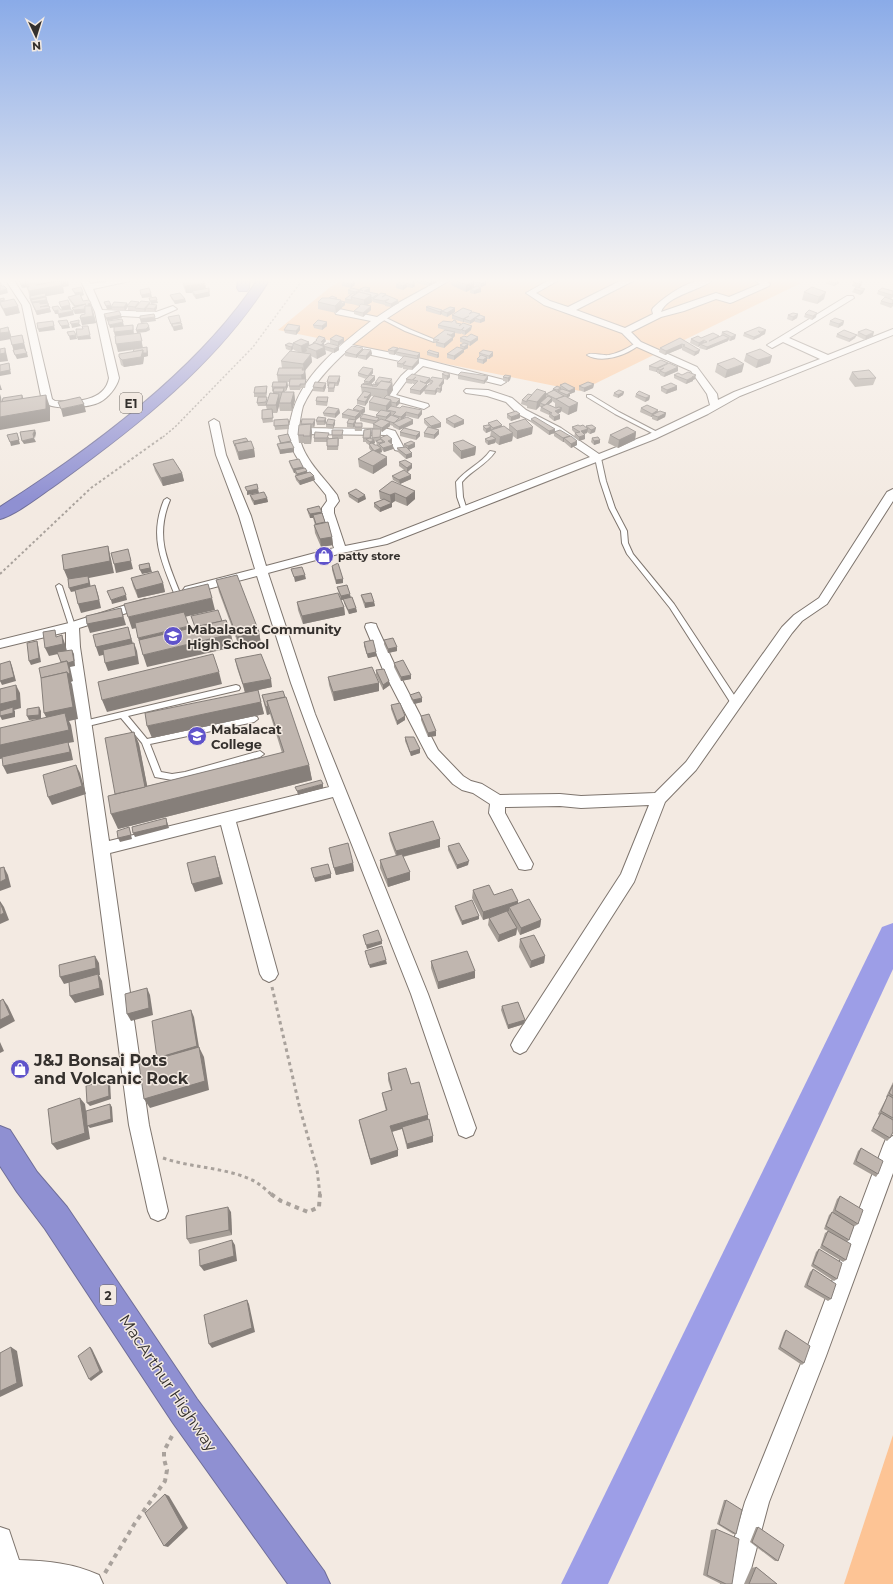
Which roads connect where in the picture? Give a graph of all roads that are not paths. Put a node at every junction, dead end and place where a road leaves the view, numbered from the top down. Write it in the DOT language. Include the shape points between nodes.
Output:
graph roads {
  1 [pos="37,353"];
  2 [pos="108,353"];
  3 [pos="187,353"];
  4 [pos="205,353"];
  5 [pos="340,353"];
  6 [pos="376,353"];
  7 [pos="620,353"];
  8 [pos="659,353"];
  9 [pos="814,353"];
  10 [pos="843,353"];
  11 [pos="589,355"];
  12 [pos="828,359"];
  13 [pos="422,362"];
  14 [pos="501,382"];
  15 [pos="469,391"];
  16 [pos="589,396"];
  17 [pos="424,406"];
  18 [pos="715,406"];
  19 [pos="214,422"];
  20 [pos="293,431"];
  21 [pos="658,434"];
  22 [pos="399,448"];
  23 [pos="492,452"];
  24 [pos="598,458"];
  25 [pos="50,464"];
  26 [pos="893,492"];
  27 [pos="166,500"];
  28 [pos="1,505"];
  29 [pos="464,510"];
  30 [pos="341,550"];
  31 [pos="261,571"];
  32 [pos="59,586"];
  33 [pos="173,594"];
  34 [pos="154,600"];
  35 [pos="72,626"];
  36 [pos="371,627"];
  37 [pos="0,644"];
  38 [pos="236,688"];
  39 [pos="735,704"];
  40 [pos="124,716"];
  41 [pos="254,720"];
  42 [pos="84,724"];
  43 [pos="145,742"];
  44 [pos="260,754"];
  45 [pos="339,790"];
  46 [pos="659,799"];
  47 [pos="498,801"];
  48 [pos="228,818"];
  49 [pos="102,848"];
  50 [pos="525,864"];
  51 [pos="269,974"];
  52 [pos="520,1045"];
  53 [pos="466,1128"];
  54 [pos="0,1140"];
  55 [pos="893,1146"];
  56 [pos="158,1211"];
  57 [pos="0,1539"];
  58 [pos="8,1578"];
  59 [pos="96,1581"];
  60 [pos="311,1584"];
  61 [pos="734,1584"];
  1 -- 2 [label="street" via="47,401 51,404 93,401 113,384"];
  3 -- 25 [label="highway, E1" via="105,424"];
  4 -- 28 [label="highway, E1" via="153,402 95,449"];
  5 -- 20 [label="street" via="315,377 299,402"];
  6 -- 13 [label="street"];
  7 -- 11 [label="lane" via="609,357"];
  8 -- 18 [label="street" via="694,368 712,394"];
  9 -- 12 [label="street"];
  10 -- 12 [label="street"];
  12 -- 18 [label="street" via="737,394"];
  13 -- 14 [label="street"];
  13 -- 17 [label="street" via="404,378 391,396"];
  15 -- 24 [label="street" via="488,393 509,400 522,412 557,430"];
  16 -- 21 [label="lane"];
  18 -- 21 [label="street"];
  19 -- 31 [label="street" via="221,455 247,523"];
  20 -- 22 [label="street" via="388,432"];
  20 -- 30 [label="street" via="300,455 331,495 333,501 328,513"];
  21 -- 24 [label="street"];
  23 -- 29 [label="lane" via="486,461 469,471 459,482"];
  24 -- 29 [label="street"];
  24 -- 39 [label="lane" via="612,508 624,531 630,554 672,606"];
  26 -- 39 [label="street" via="823,600 798,618"];
  27 -- 33 [label="lane" via="159,540 167,570 172,578"];
  29 -- 30 [label="street" via="383,542"];
  30 -- 31 [label="street"];
  31 -- 33 [label="street"];
  31 -- 45 [label="street" via="304,698"];
  32 -- 35 [label="lane"];
  34 -- 35 [label="street"];
  35 -- 37 [label="street"];
  35 -- 42 [label="street"];
  36 -- 47 [label="street" via="433,754 458,780"];
  38 -- 40 [label="lane"];
  39 -- 46 [label="street" via="691,766"];
  40 -- 42 [label="lane"];
  40 -- 43 [label="lane"];
  41 -- 43 [label="lane"];
  42 -- 49 [label="street"];
  43 -- 44 [label="lane" via="158,775 172,777"];
  45 -- 48 [label="street"];
  45 -- 53 [label="street" via="411,970"];
  46 -- 47 [label="street" via="581,802"];
  46 -- 52 [label="street" via="628,877"];
  47 -- 50 [label="street" via="500,819"];
  48 -- 49 [label="street"];
  48 -- 51 [label="street"];
  49 -- 56 [label="street" via="120,994 140,1125"];
  54 -- 60 [label="highway, MacArthur Highway / 2" via="27,1182 56,1218 185,1411"];
  55 -- 61 [label="street" via="758,1502"];
  57 -- 58 [label="street"];
  58 -- 59 [label="street" via="46,1573"];
}
